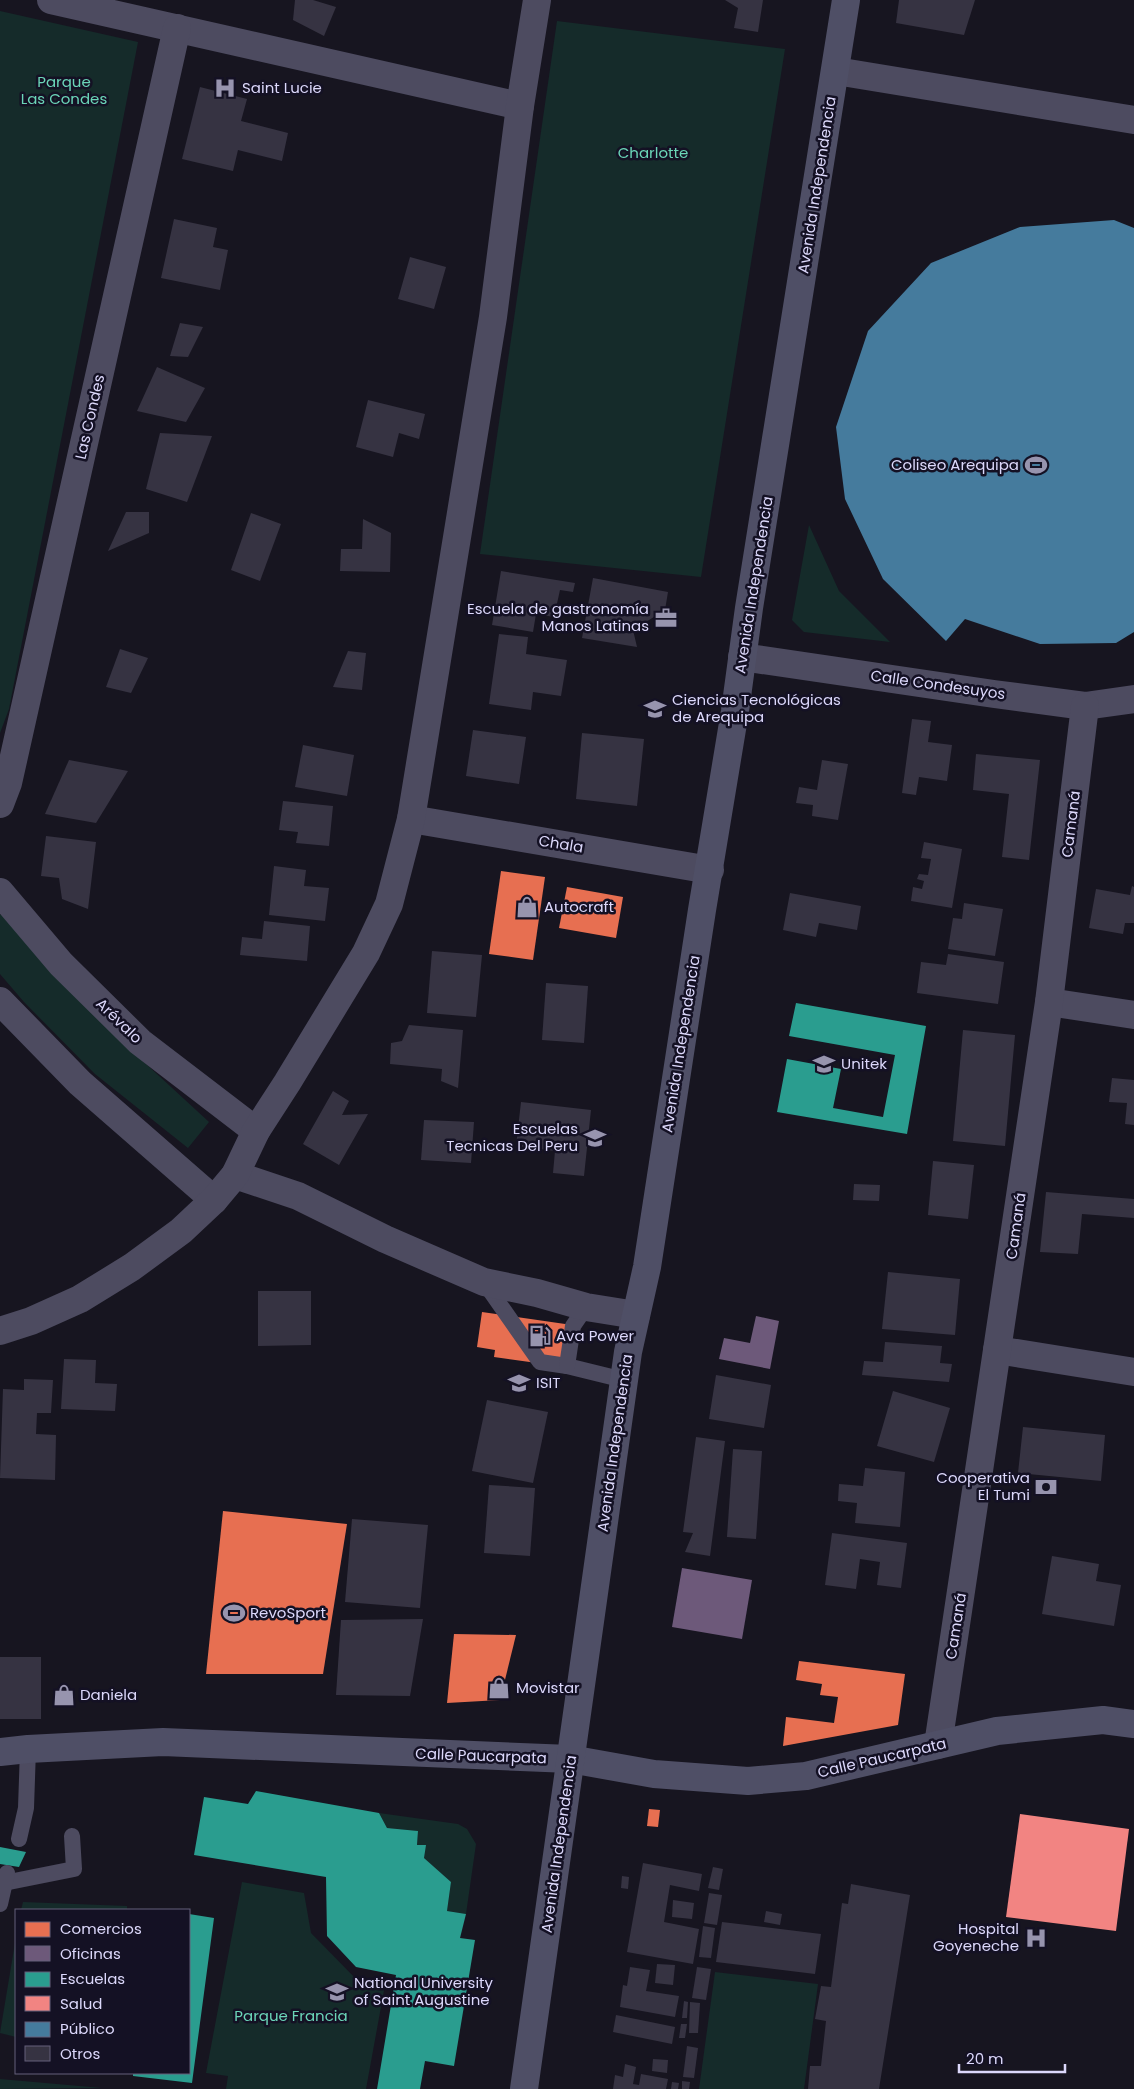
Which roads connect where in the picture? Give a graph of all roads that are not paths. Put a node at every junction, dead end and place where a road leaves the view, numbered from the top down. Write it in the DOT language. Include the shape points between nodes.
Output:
graph roads {
  1 [pos="51,0"];
  2 [pos="537,0"];
  3 [pos="846,0"];
  4 [pos="177,28"];
  5 [pos="836,71"];
  6 [pos="520,106"];
  7 [pos="1134,120"];
  8 [pos="742,656"];
  9 [pos="1134,699"];
  10 [pos="1085,706"];
  11 [pos="0,804"];
  12 [pos="411,819"];
  13 [pos="710,870"];
  14 [pos="0,892"];
  15 [pos="0,1001"];
  16 [pos="1049,1002"];
  17 [pos="1134,1015"];
  18 [pos="256,1131"];
  19 [pos="235,1175"];
  20 [pos="214,1200"];
  21 [pos="484,1282"];
  22 [pos="586,1307"];
  23 [pos="636,1315"];
  24 [pos="0,1331"];
  25 [pos="998,1350"];
  26 [pos="567,1366"];
  27 [pos="1134,1372"];
  28 [pos="624,1380"];
  29 [pos="1134,1724"];
  30 [pos="938,1745"];
  31 [pos="28,1749"];
  32 [pos="0,1752"];
  33 [pos="570,1759"];
  34 [pos="72,1836"];
  35 [pos="19,1838"];
  36 [pos="0,1904"];
  37 [pos="524,2089"];
  1 -- 4 [label="street"];
  2 -- 6 [label="street"];
  3 -- 5 [label="main road, Avenida Independencia"];
  4 -- 6 [label="street"];
  4 -- 11 [label="street, Las Condes" via="8,783"];
  5 -- 7 [label="street"];
  5 -- 8 [label="main road, Avenida Independencia"];
  6 -- 12 [label="street" via="492,317"];
  8 -- 10 [label="street, Calle Condesuyos"];
  8 -- 13 [label="main road, Avenida Independencia"];
  9 -- 10 [label="street, Calle Condesuyos"];
  10 -- 16 [label="street, Camaná"];
  12 -- 13 [label="street, Chala"];
  12 -- 18 [label="street" via="389,904 366,953"];
  13 -- 23 [label="main road, Avenida Independencia" via="647,1267"];
  14 -- 18 [label="street, Arévalo" via="61,964 140,1042"];
  15 -- 20 [label="street" via="80,1083"];
  16 -- 17 [label="street"];
  16 -- 25 [label="street, Camaná"];
  18 -- 19 [label="street"];
  19 -- 20 [label="street"];
  19 -- 21 [label="street" via="298,1196 384,1239"];
  20 -- 24 [label="street" via="181,1231 102,1286 31,1321"];
  21 -- 22 [label="street"];
  21 -- 26 [label="lane" via="540,1362"];
  22 -- 23 [label="street"];
  22 -- 26 [label="lane" via="573,1326"];
  23 -- 28 [label="main road, Avenida Independencia"];
  25 -- 27 [label="street"];
  25 -- 30 [label="street, Camaná"];
  26 -- 28 [label="lane"];
  28 -- 33 [label="main road, Avenida Independencia"];
  29 -- 30 [label="main road, Calle Paucarpata" via="1103,1720 997,1731"];
  30 -- 33 [label="main road, Calle Paucarpata" via="806,1776 748,1781 654,1774"];
  31 -- 32 [label="main road, Calle Paucarpata"];
  31 -- 33 [label="main road, Calle Paucarpata" via="163,1742"];
  31 -- 35 [label="lane" via="26,1808"];
  33 -- 37 [label="main road, Avenida Independencia"];
  34 -- 36 [label="lane" via="74,1869 6,1877"];
}
